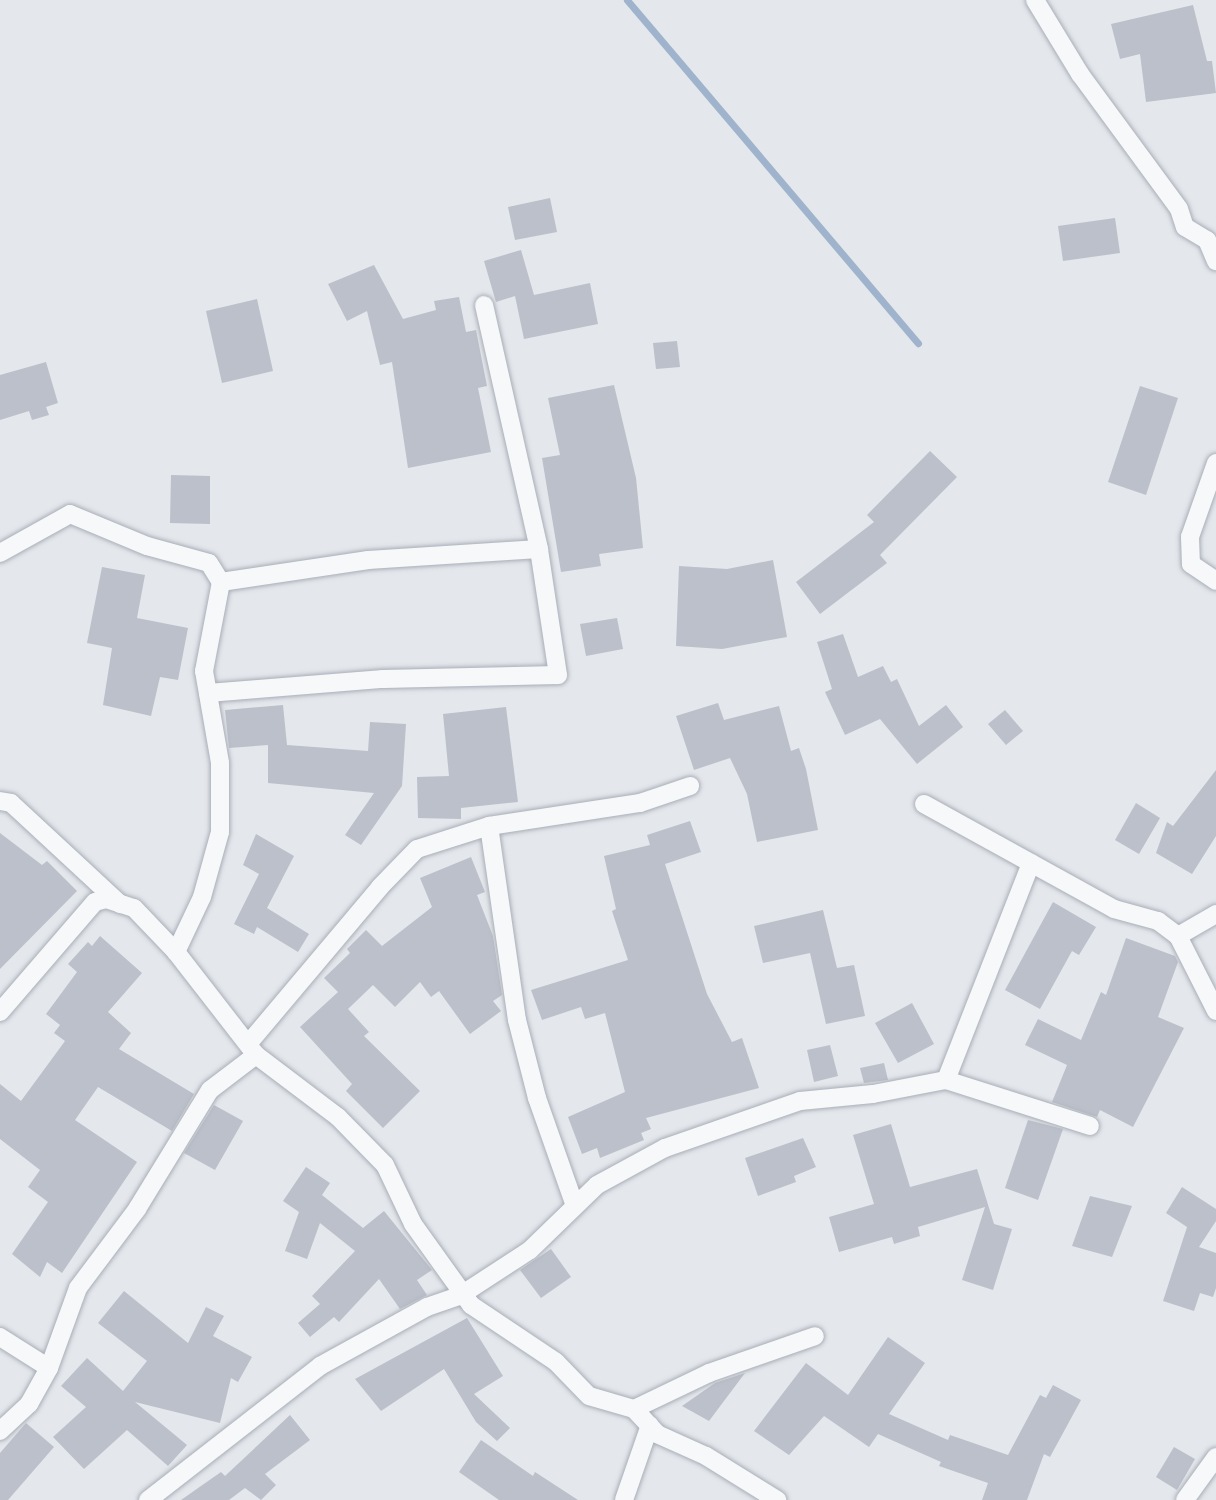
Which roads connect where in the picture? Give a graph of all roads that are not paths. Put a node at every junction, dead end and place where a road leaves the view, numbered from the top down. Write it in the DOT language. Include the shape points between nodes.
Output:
graph roads {
  1 [pos="1035,0"];
  2 [pos="1216,261"];
  3 [pos="484,305"];
  4 [pos="1216,463"];
  5 [pos="539,550"];
  6 [pos="0,553"];
  7 [pos="1216,581"];
  8 [pos="221,582"];
  9 [pos="208,693"];
  10 [pos="690,786"];
  11 [pos="0,801"];
  12 [pos="924,804"];
  13 [pos="488,826"];
  14 [pos="1031,863"];
  15 [pos="120,904"];
  16 [pos="1216,914"];
  17 [pos="1178,936"];
  18 [pos="176,952"];
  19 [pos="0,1012"];
  20 [pos="1216,1012"];
  21 [pos="252,1050"];
  22 [pos="946,1080"];
  23 [pos="1090,1126"];
  24 [pos="574,1203"];
  25 [pos="461,1295"];
  26 [pos="814,1336"];
  27 [pos="0,1337"];
  28 [pos="49,1368"];
  29 [pos="634,1409"];
  30 [pos="650,1425"];
  31 [pos="0,1431"];
  32 [pos="1216,1457"];
  33 [pos="148,1500"];
  34 [pos="624,1500"];
  35 [pos="777,1500"];
  36 [pos="1185,1500"];
  1 -- 2 [label="street" via="1080,74 1179,209 1185,227 1207,240"];
  3 -- 5 [label="street"];
  4 -- 7 [label="street" via="1190,537 1191,564"];
  5 -- 8 [label="street" via="368,560"];
  5 -- 9 [label="street" via="558,675 383,679"];
  6 -- 8 [label="street" via="70,514 146,546 209,563"];
  8 -- 9 [label="street" via="207,641"];
  9 -- 18 [label="street" via="220,763 220,832 202,897"];
  10 -- 13 [label="street" via="640,803"];
  11 -- 15 [label="street" via="11,803"];
  12 -- 14 [label="street"];
  13 -- 21 [label="street" via="417,849"];
  13 -- 24 [label="street" via="517,1020 537,1098"];
  14 -- 17 [label="street" via="1122,913 1158,920"];
  14 -- 22 [label="street"];
  15 -- 18 [label="street" via="134,908"];
  15 -- 19 [label="street" via="106,899 94,902"];
  16 -- 17 [label="street"];
  17 -- 20 [label="street"];
  18 -- 21 [label="street"];
  21 -- 25 [label="street" via="338,1117 385,1165 413,1224"];
  21 -- 28 [label="street" via="210,1090 137,1209 96,1260 78,1289"];
  22 -- 23 [label="street"];
  22 -- 24 [label="street" via="800,1101 665,1148"];
  24 -- 25 [label="street" via="530,1250"];
  25 -- 29 [label="street" via="556,1362 589,1396"];
  25 -- 33 [label="street" via="427,1307 320,1366"];
  26 -- 29 [label="street" via="709,1373"];
  27 -- 28 [label="street"];
  28 -- 31 [label="street" via="29,1404"];
  29 -- 30 [label="street"];
  30 -- 34 [label="street"];
  30 -- 35 [label="street" via="657,1434 706,1456"];
  32 -- 36 [label="street"];
}
